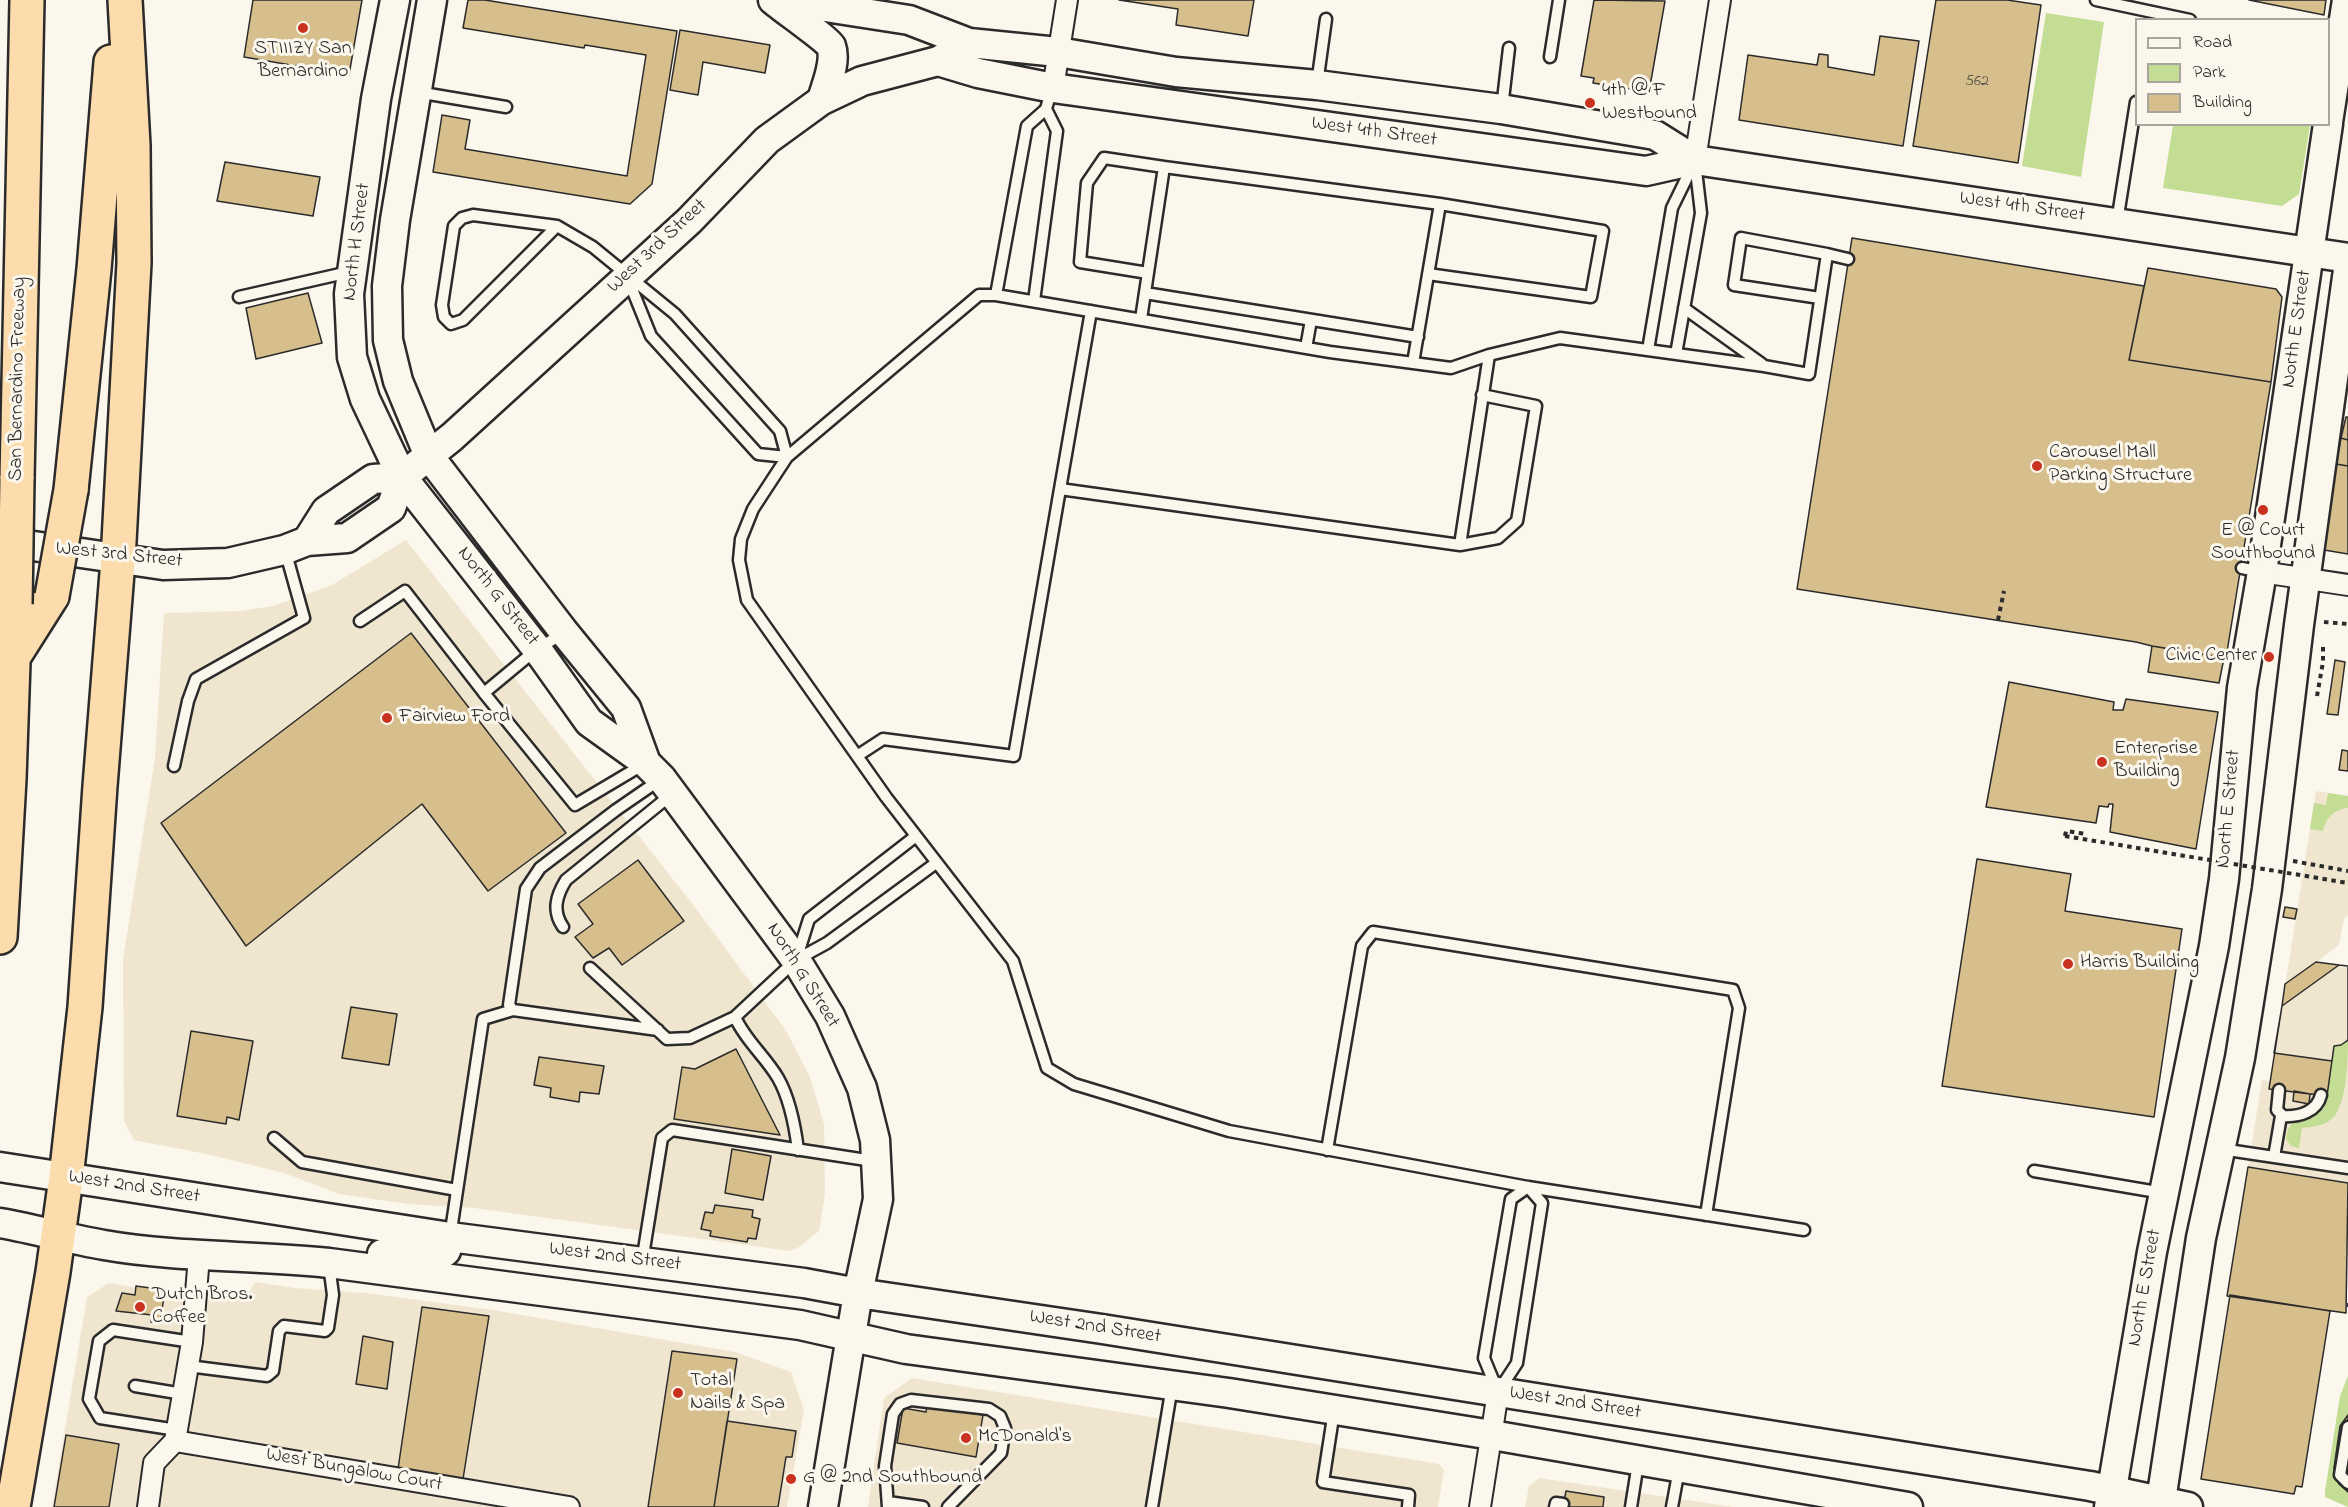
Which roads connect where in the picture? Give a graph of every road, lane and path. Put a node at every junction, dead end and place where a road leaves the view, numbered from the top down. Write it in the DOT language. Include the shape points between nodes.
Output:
graph roads {
  1 [pos="27,0"];
  2 [pos="117,0"];
  3 [pos="125,0"];
  4 [pos="395,0"];
  5 [pos="432,0"];
  6 [pos="773,0"];
  7 [pos="780,0"];
  8 [pos="1067,0"];
  9 [pos="1559,0"];
  10 [pos="1720,0"];
  11 [pos="2096,0"];
  12 [pos="2347,0"];
  13 [pos="2151,15"];
  14 [pos="2174,18"];
  15 [pos="1326,19"];
  16 [pos="969,43"];
  17 [pos="1509,48"];
  18 [pos="2334,49"];
  19 [pos="1058,52"];
  20 [pos="1550,57"];
  21 [pos="938,62"];
  22 [pos="1317,85"];
  23 [pos="416,92"];
  24 [pos="1050,98"];
  25 [pos="2330,98"];
  26 [pos="822,100"];
  27 [pos="506,107"];
  28 [pos="2135,108"];
  29 [pos="1501,110"];
  30 [pos="2328,126"];
  31 [pos="1695,160"];
  32 [pos="1164,167"];
  33 [pos="1440,204"];
  34 [pos="2117,223"];
  35 [pos="557,226"];
  36 [pos="2310,251"];
  37 [pos="1827,254"];
  38 [pos="1848,258"];
  39 [pos="2348,258"];
  40 [pos="2348,270"];
  41 [pos="352,271"];
  42 [pos="1148,273"];
  43 [pos="1428,274"];
  44 [pos="627,276"];
  45 [pos="1145,293"];
  46 [pos="996,295"];
  47 [pos="239,297"];
  48 [pos="1820,298"];
  49 [pos="1034,301"];
  50 [pos="1684,308"];
  51 [pos="1091,311"];
  52 [pos="1141,319"];
  53 [pos="1311,320"];
  54 [pos="1418,337"];
  55 [pos="1306,348"];
  56 [pos="1648,350"];
  57 [pos="1676,354"];
  58 [pos="1489,355"];
  59 [pos="1413,363"];
  60 [pos="1764,366"];
  61 [pos="1482,395"];
  62 [pos="429,456"];
  63 [pos="788,457"];
  64 [pos="402,477"];
  65 [pos="1060,489"];
  66 [pos="0,541"];
  67 [pos="295,545"];
  68 [pos="1460,545"];
  69 [pos="118,560"];
  70 [pos="2252,570"];
  71 [pos="2306,578"];
  72 [pos="2348,585"];
  73 [pos="2004,591"];
  74 [pos="1998,620"];
  75 [pos="2324,620"];
  76 [pos="360,621"];
  77 [pos="2348,624"];
  78 [pos="564,632"];
  79 [pos="537,649"];
  80 [pos="14,656"];
  81 [pos="484,693"];
  82 [pos="857,756"];
  83 [pos="174,766"];
  84 [pos="660,779"];
  85 [pos="2086,834"];
  86 [pos="916,836"];
  87 [pos="936,863"];
  88 [pos="2304,863"];
  89 [pos="2348,871"];
  90 [pos="2348,883"];
  91 [pos="563,927"];
  92 [pos="0,937"];
  93 [pos="796,960"];
  94 [pos="590,968"];
  95 [pos="513,1010"];
  96 [pos="735,1017"];
  97 [pos="658,1030"];
  98 [pos="2279,1090"];
  99 [pos="2320,1095"];
  100 [pos="2281,1116"];
  101 [pos="274,1138"];
  102 [pos="2220,1149"];
  103 [pos="798,1150"];
  104 [pos="1327,1150"];
  105 [pos="2274,1157"];
  106 [pos="876,1161"];
  107 [pos="0,1167"];
  108 [pos="2348,1168"];
  109 [pos="2034,1171"];
  110 [pos="66,1178"];
  111 [pos="1528,1187"];
  112 [pos="458,1190"];
  113 [pos="2164,1193"];
  114 [pos="1706,1215"];
  115 [pos="0,1223"];
  116 [pos="1804,1230"];
  117 [pos="59,1235"];
  118 [pos="450,1237"];
  119 [pos="199,1256"];
  120 [pos="642,1262"];
  121 [pos="329,1263"];
  122 [pos="858,1293"];
  123 [pos="850,1335"];
  124 [pos="192,1342"];
  125 [pos="188,1366"];
  126 [pos="135,1386"];
  127 [pos="1172,1386"];
  128 [pos="1498,1392"];
  129 [pos="183,1394"];
  130 [pos="1335,1410"];
  131 [pos="2348,1427"];
  132 [pos="1492,1435"];
  133 [pos="176,1436"];
  134 [pos="1639,1461"];
  135 [pos="1679,1467"];
  136 [pos="2348,1483"];
  137 [pos="2110,1499"];
  138 [pos="1837,1501"];
  139 [pos="888,1504"];
  140 [pos="2160,1505"];
  141 [pos="13,1507"];
  142 [pos="148,1507"];
  143 [pos="569,1507"];
  144 [pos="823,1507"];
  145 [pos="923,1507"];
  146 [pos="948,1507"];
  147 [pos="1152,1507"];
  148 [pos="1408,1507"];
  149 [pos="1480,1507"];
  150 [pos="1631,1507"];
  151 [pos="1672,1507"];
  152 [pos="1908,1507"];
  153 [pos="2188,1507"];
  1 -- 80 [label="highway, San Bernardino Freeway, bridge"];
  2 -- 80 [label="highway, bridge" via="71,490 52,596"];
  3 -- 69 [label="highway" via="133,145 134,263"];
  4 -- 41 [label="main road, North H Street" via="376,99"];
  5 -- 23 [label="main road, North H Street"];
  6 -- 26 [label="main road" via="831,45 832,59"];
  7 -- 16 [label="main road" via="909,20"];
  8 -- 19 [label="street"];
  9 -- 20 [label="lane"];
  10 -- 31 [label="street"];
  11 -- 13 [label="lane"];
  12 -- 18 [label="main road, North E Street"];
  13 -- 14 [label="lane"];
  15 -- 22 [label="lane"];
  16 -- 19 [label="main road"];
  16 -- 21 [label="main road, West 3rd Street"];
  17 -- 29 [label="lane"];
  18 -- 25 [label="main road, North E Street"];
  19 -- 22 [label="main road, West 4th Street" via="1176,72"];
  19 -- 24 [label="street"];
  21 -- 24 [label="main road"];
  21 -- 26 [label="main road, West 3rd Street" via="862,81"];
  22 -- 29 [label="main road, West 4th Street"];
  23 -- 27 [label="lane"];
  23 -- 62 [label="main road, North H Street" via="387,286 388,340 398,381"];
  24 -- 31 [label="main road, West 4th Street" via="1646,171"];
  24 -- 46 [label="lane" via="1027,126"];
  24 -- 49 [label="lane" via="1057,131"];
  26 -- 44 [label="main road, West 3rd Street" via="767,140 689,221"];
  28 -- 34 [label="lane"];
  29 -- 31 [label="main road, West 4th Street" via="1655,135"];
  30 -- 36 [label="main road, North E Street"];
  31 -- 34 [label="main road, West 4th Street"];
  31 -- 50 [label="lane" via="1701,213"];
  31 -- 56 [label="lane" via="1672,207"];
  32 -- 33 [label="lane"];
  32 -- 42 [label="lane"];
  32 -- 42 [label="lane" via="1104,158 1087,183 1080,262"];
  33 -- 43 [label="lane"];
  33 -- 43 [label="lane" via="1604,231 1591,297"];
  34 -- 36 [label="main road, West 4th Street"];
  35 -- 35 [label="lane" via="473,215 462,218 454,226 442,305 444,317 451,324 463,320"];
  35 -- 44 [label="lane" via="586,242"];
  36 -- 39 [label="main road, West 4th Street"];
  36 -- 70 [label="main road, North E Street"];
  37 -- 38 [label="lane"];
  37 -- 48 [label="lane"];
  37 -- 48 [label="lane" via="1741,238 1734,285"];
  40 -- 71 [label="main road, North E Street"];
  41 -- 47 [label="lane"];
  41 -- 64 [label="main road, North H Street" via="352,357 365,399"];
  42 -- 45 [label="lane"];
  43 -- 54 [label="lane"];
  44 -- 62 [label="main road, West 3rd Street"];
  44 -- 63 [label="lane" via="675,314 780,431"];
  44 -- 63 [label="lane" via="651,336 758,454"];
  45 -- 52 [label="lane"];
  45 -- 53 [label="lane"];
  46 -- 49 [label="lane"];
  46 -- 63 [label="lane" via="979,296"];
  48 -- 60 [label="lane" via="1809,374"];
  49 -- 51 [label="lane"];
  50 -- 57 [label="lane"];
  50 -- 60 [label="lane"];
  51 -- 52 [label="lane"];
  51 -- 65 [label="lane"];
  52 -- 55 [label="lane"];
  53 -- 54 [label="lane"];
  53 -- 55 [label="lane"];
  54 -- 59 [label="lane"];
  55 -- 59 [label="lane"];
  56 -- 57 [label="lane"];
  56 -- 58 [label="lane" via="1560,338"];
  57 -- 60 [label="lane"];
  58 -- 59 [label="lane" via="1451,368"];
  58 -- 61 [label="lane"];
  61 -- 68 [label="lane"];
  61 -- 68 [label="lane" via="1536,406 1517,521 1498,538"];
  62 -- 64 [label="main road, West 3rd Street"];
  62 -- 78 [label="main road, North G Street"];
  63 -- 82 [label="lane" via="753,509 741,539 739,560 747,600"];
  64 -- 67 [label="main road" via="373,479 326,511"];
  64 -- 79 [label="main road, North G Street"];
  65 -- 68 [label="lane"];
  65 -- 82 [label="lane" via="1014,756 883,740"];
  66 -- 69 [label="main road, West 3rd Street"];
  67 -- 69 [label="main road, West 3rd Street" via="228,563 163,565"];
  67 -- 83 [label="lane" via="304,618 196,679"];
  69 -- 110 [label="highway" via="85,1007"];
  70 -- 71 [label="street"];
  70 -- 113 [label="main road, North E Street" via="2224,879"];
  71 -- 72 [label="street"];
  71 -- 102 [label="main road, North E Street" via="2274,843 2240,1058"];
  73 -- 74 [label="path"];
  75 -- 77 [label="path"];
  76 -- 81 [label="lane" via="405,591"];
  78 -- 79 [label="lane"];
  78 -- 84 [label="main road, North G Street" via="626,708"];
  79 -- 81 [label="lane"];
  79 -- 84 [label="main road, North G Street" via="589,722"];
  80 -- 92 [label="highway, San Bernardino Freeway"];
  81 -- 84 [label="lane" via="574,805"];
  82 -- 86 [label="lane"];
  84 -- 91 [label="lane" via="566,880 556,896 557,918"];
  84 -- 93 [label="main road, North G Street"];
  84 -- 95 [label="lane" via="540,868 526,889 509,1005"];
  85 -- 90 [label="path, bridge" via="2066,831 2064,836"];
  86 -- 87 [label="lane"];
  86 -- 93 [label="lane" via="809,919"];
  87 -- 93 [label="lane" via="827,943"];
  87 -- 104 [label="lane" via="1013,961 1047,1068 1074,1084 1228,1131"];
  88 -- 89 [label="path"];
  93 -- 96 [label="lane"];
  93 -- 106 [label="main road, North G Street" via="830,1016 862,1088"];
  94 -- 97 [label="lane"];
  95 -- 97 [label="lane"];
  95 -- 112 [label="lane" via="483,1019"];
  96 -- 97 [label="lane" via="690,1038 667,1039"];
  96 -- 103 [label="lane" via="741,1031 778,1078 793,1119"];
  98 -- 100 [label="lane" via="2277,1110"];
  99 -- 100 [label="lane" via="2313,1109"];
  100 -- 105 [label="lane"];
  101 -- 112 [label="lane" via="302,1162"];
  102 -- 105 [label="lane"];
  102 -- 140 [label="main road, North E Street" via="2201,1238"];
  103 -- 106 [label="lane"];
  103 -- 120 [label="lane" via="672,1130 662,1138"];
  104 -- 111 [label="lane"];
  104 -- 114 [label="lane" via="1362,946 1373,932 1733,990 1739,1008"];
  105 -- 108 [label="lane"];
  106 -- 122 [label="main road, North G Street" via="878,1199"];
  107 -- 110 [label="main road, West 2nd Street"];
  109 -- 113 [label="lane"];
  110 -- 117 [label="highway"];
  110 -- 118 [label="main road, West 2nd Street"];
  111 -- 114 [label="lane"];
  111 -- 128 [label="lane" via="1542,1203 1517,1363"];
  111 -- 128 [label="lane" via="1511,1199 1484,1358"];
  112 -- 118 [label="lane"];
  113 -- 137 [label="main road, North E Street"];
  114 -- 116 [label="lane"];
  115 -- 117 [label="main road"];
  117 -- 119 [label="main road" via="104,1245"];
  117 -- 141 [label="highway"];
  118 -- 120 [label="main road, West 2nd Street"];
  118 -- 121 [label="main road" via="442,1254 346,1253"];
  119 -- 121 [label="main road"];
  119 -- 124 [label="street"];
  120 -- 122 [label="main road, West 2nd Street" via="804,1282"];
  121 -- 123 [label="main road" via="800,1325"];
  121 -- 125 [label="lane" via="333,1295 328,1328 325,1331 284,1326 279,1330 273,1371 267,1376"];
  122 -- 123 [label="main road, North G Street"];
  122 -- 128 [label="main road, West 2nd Street"];
  123 -- 127 [label="main road" via="906,1349"];
  123 -- 144 [label="main road, North G Street"];
  124 -- 125 [label="street"];
  124 -- 133 [label="lane" via="113,1330 99,1341 89,1400 100,1418"];
  125 -- 129 [label="street"];
  126 -- 129 [label="lane"];
  127 -- 130 [label="main road"];
  127 -- 147 [label="lane"];
  128 -- 132 [label="street"];
  128 -- 137 [label="main road, West 2nd Street"];
  129 -- 133 [label="street"];
  130 -- 132 [label="main road"];
  130 -- 148 [label="lane" via="1323,1482 1409,1495"];
  131 -- 136 [label="lane" via="2340,1475"];
  132 -- 134 [label="main road"];
  132 -- 149 [label="street"];
  133 -- 142 [label="street" via="154,1463"];
  133 -- 143 [label="street, West Bungalow Court"];
  134 -- 135 [label="main road"];
  134 -- 150 [label="lane"];
  135 -- 138 [label="main road"];
  135 -- 151 [label="lane"];
  137 -- 140 [label="main road, West 2nd Street"];
  138 -- 152 [label="main road"];
  139 -- 145 [label="lane"];
  139 -- 146 [label="lane" via="885,1466 893,1414 900,1404 926,1400 989,1409 1000,1416 1005,1428 1001,1453"];
  140 -- 153 [label="main road, West 2nd Street"];
}
